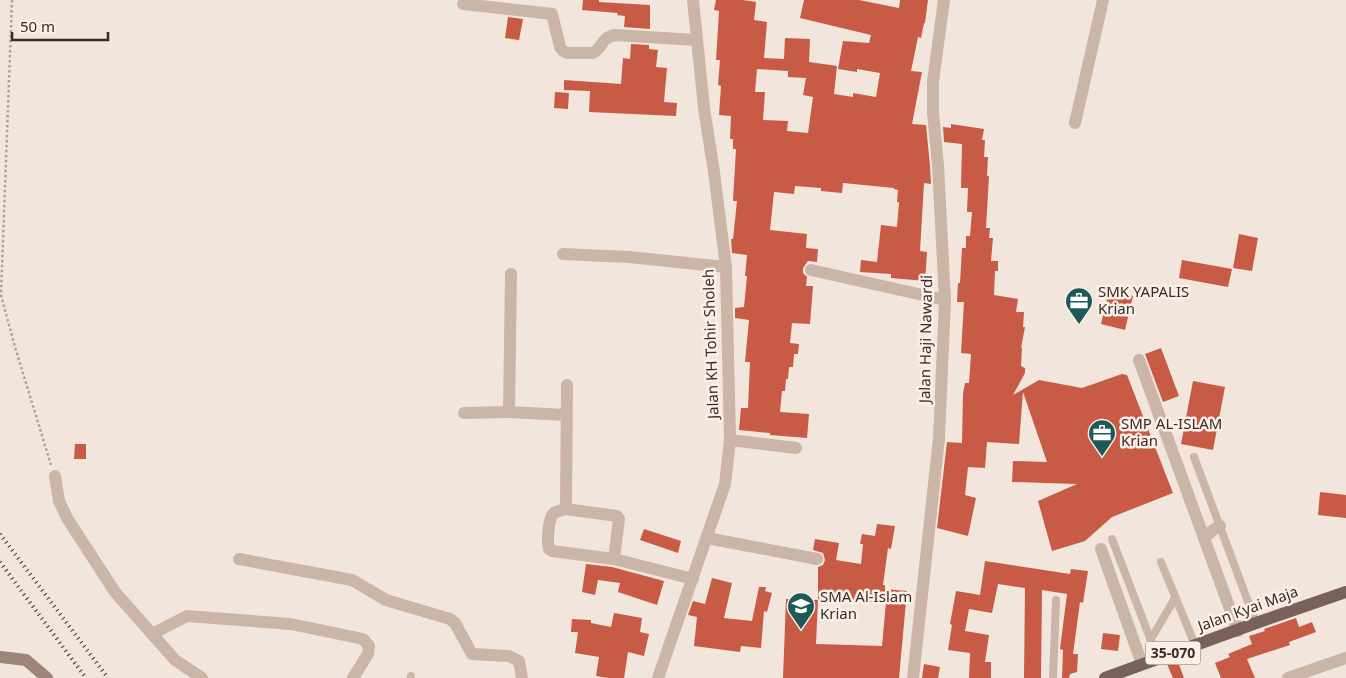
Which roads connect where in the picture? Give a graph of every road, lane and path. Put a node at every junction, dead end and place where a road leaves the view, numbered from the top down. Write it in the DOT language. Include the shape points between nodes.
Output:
graph roads {
  1 [pos="12,0"];
  2 [pos="693,0"];
  3 [pos="944,0"];
  4 [pos="1103,0"];
  5 [pos="463,4"];
  6 [pos="696,40"];
  7 [pos="1075,123"];
  8 [pos="563,254"];
  9 [pos="726,267"];
  10 [pos="812,270"];
  11 [pos="511,274"];
  12 [pos="945,300"];
  13 [pos="1139,360"];
  14 [pos="568,385"];
  15 [pos="464,412"];
  16 [pos="509,412"];
  17 [pos="566,416"];
  18 [pos="730,440"];
  19 [pos="796,448"];
  20 [pos="1194,457"];
  21 [pos="55,476"];
  22 [pos="566,509"];
  23 [pos="1211,532"];
  24 [pos="707,538"];
  25 [pos="1112,539"];
  26 [pos="1101,549"];
  27 [pos="239,559"];
  28 [pos="614,559"];
  29 [pos="817,559"];
  30 [pos="1161,562"];
  31 [pos="693,579"];
  32 [pos="1346,592"];
  33 [pos="1176,598"];
  34 [pos="1056,600"];
  35 [pos="1246,627"];
  36 [pos="152,634"];
  37 [pos="1151,639"];
  38 [pos="1195,646"];
  39 [pos="0,657"];
  40 [pos="1346,658"];
  41 [pos="1158,659"];
  42 [pos="1142,664"];
  43 [pos="1292,677"];
  44 [pos="47,678"];
  45 [pos="202,678"];
  46 [pos="353,678"];
  47 [pos="522,678"];
  48 [pos="658,678"];
  49 [pos="913,678"];
  50 [pos="1053,678"];
  51 [pos="1105,678"];
  1 -- 21 [label="path" via="1,295"];
  2 -- 6 [label="street, Jalan KH Tohir Sholeh"];
  3 -- 12 [label="street, Jalan Haji Nawardi" via="933,81 933,113"];
  4 -- 7 [label="street"];
  5 -- 6 [label="street" via="552,14 560,48 567,53 593,53 603,40 615,35"];
  6 -- 9 [label="street, Jalan KH Tohir Sholeh"];
  8 -- 9 [label="street"];
  9 -- 18 [label="street, Jalan KH Tohir Sholeh"];
  10 -- 12 [label="street"];
  11 -- 16 [label="street"];
  12 -- 49 [label="street, Jalan Haji Nawardi" via="939,438"];
  13 -- 23 [label="street"];
  14 -- 17 [label="street"];
  15 -- 16 [label="street"];
  16 -- 17 [label="street"];
  17 -- 22 [label="street"];
  18 -- 19 [label="street"];
  18 -- 24 [label="street, Jalan KH Tohir Sholeh" via="725,484"];
  20 -- 23 [label="lane"];
  21 -- 36 [label="street" via="59,501 72,527 115,592"];
  22 -- 28 [label="street" via="618,516"];
  22 -- 28 [label="street" via="553,513 550,518 549,549"];
  23 -- 35 [label="street"];
  23 -- 35 [label="lane"];
  24 -- 29 [label="street"];
  24 -- 31 [label="street, Jalan KH Tohir Sholeh"];
  25 -- 37 [label="lane"];
  26 -- 42 [label="street"];
  27 -- 47 [label="street" via="352,580 391,601 450,619 472,654 509,656 519,661"];
  28 -- 31 [label="street"];
  30 -- 33 [label="lane"];
  31 -- 48 [label="street, Jalan KH Tohir Sholeh"];
  32 -- 35 [label="main road, Jalan Kyai Maja / 35-070"];
  33 -- 37 [label="lane"];
  33 -- 38 [label="lane"];
  34 -- 50 [label="lane"];
  35 -- 38 [label="main road, Jalan Kyai Maja / 35-070"];
  36 -- 45 [label="street" via="175,660"];
  36 -- 46 [label="street" via="187,616 291,624 347,635 363,639 369,646 368,654"];
  37 -- 41 [label="lane"];
  38 -- 41 [label="main road, Jalan Kyai Maja / 35-070"];
  39 -- 44 [label="main road" via="26,660"];
  40 -- 43 [label="street"];
  41 -- 42 [label="main road, Jalan Kyai Maja / 35-070"];
  42 -- 51 [label="main road, Jalan Kyai Maja / 35-070"];
}
